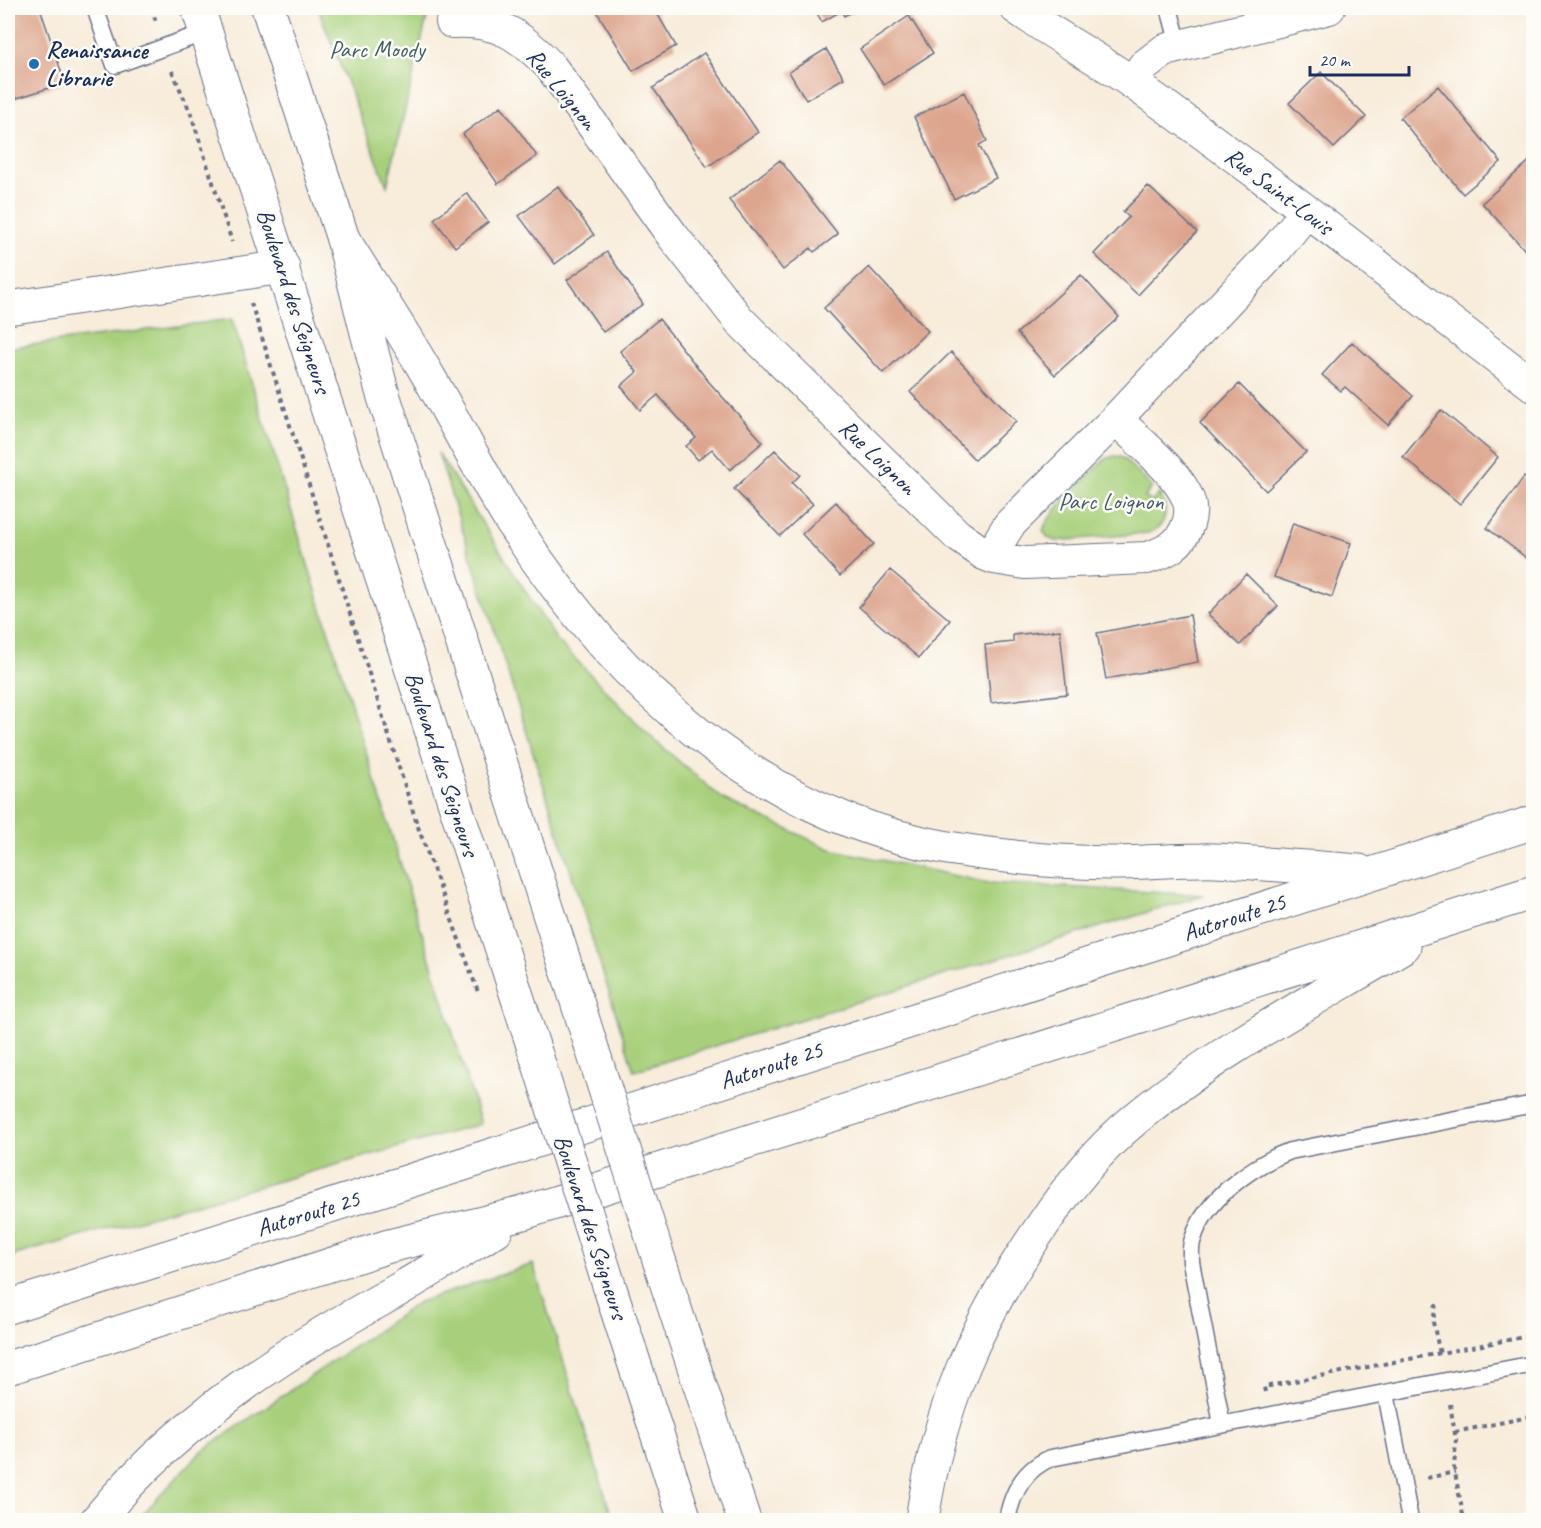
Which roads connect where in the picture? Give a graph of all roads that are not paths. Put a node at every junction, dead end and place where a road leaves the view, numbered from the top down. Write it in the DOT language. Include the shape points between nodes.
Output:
graph roads {
  1 [pos="95,8"];
  2 [pos="268,8"];
  3 [pos="1016,8"];
  4 [pos="1169,8"];
  5 [pos="1329,8"];
  6 [pos="202,20"];
  7 [pos="452,22"];
  8 [pos="1179,45"];
  9 [pos="1132,83"];
  10 [pos="1306,212"];
  11 [pos="343,239"];
  12 [pos="283,267"];
  13 [pos="8,308"];
  14 [pos="1533,386"];
  15 [pos="1116,419"];
  16 [pos="994,558"];
  17 [pos="1533,822"];
  18 [pos="1375,872"];
  19 [pos="1533,892"];
  20 [pos="1451,918"];
  21 [pos="1533,1104"];
  22 [pos="523,1213"];
  23 [pos="8,1307"];
  24 [pos="1533,1364"];
  25 [pos="8,1368"];
  26 [pos="1386,1393"];
  27 [pos="1222,1424"];
  28 [pos="97,1521"];
  29 [pos="685,1521"];
  30 [pos="744,1521"];
  31 [pos="922,1521"];
  32 [pos="1007,1521"];
  33 [pos="1410,1521"];
  1 -- 6 [label="lane" via="115,65"];
  2 -- 11 [label="main road"];
  3 -- 9 [label="street, Rue Saint-Louis"];
  4 -- 8 [label="lane"];
  5 -- 8 [label="street"];
  6 -- 12 [label="main road, Boulevard des Seigneurs"];
  7 -- 16 [label="street, Rue Loignon" via="474,21 496,27 535,51 551,67 672,235 739,320 957,535"];
  8 -- 9 [label="street" via="1154,57"];
  9 -- 10 [label="street, Rue Saint-Louis"];
  10 -- 14 [label="street, Rue Saint-Louis"];
  10 -- 15 [label="street" via="1278,247"];
  11 -- 18 [label="main road" via="426,372 488,484 561,593 600,642 653,696 682,722 752,771 804,800 870,828 903,839 964,850 1060,861 1204,860"];
  11 -- 30 [label="main road, bridge" via="382,391"];
  12 -- 13 [label="main road"];
  12 -- 29 [label="main road, Boulevard des Seigneurs, bridge"];
  15 -- 16 [label="street" via="1009,525"];
  15 -- 16 [label="street, Rue Loignon" via="1184,490 1190,504 1190,519 1177,544 1147,558 1025,564"];
  17 -- 18 [label="main road, Autoroute 25"];
  18 -- 23 [label="main road, Autoroute 25"];
  19 -- 20 [label="main road"];
  20 -- 22 [label="main road"];
  20 -- 31 [label="main road" via="1187,1079 1132,1122 1083,1170 1017,1263 975,1336 932,1460"];
  21 -- 27 [label="lane" via="1290,1151 1257,1167 1227,1190 1200,1224 1191,1250"];
  22 -- 25 [label="main road" via="389,1246"];
  22 -- 28 [label="main road" via="304,1345 233,1393 177,1437"];
  24 -- 26 [label="lane"];
  26 -- 27 [label="lane"];
  26 -- 33 [label="lane"];
  27 -- 32 [label="lane" via="1056,1456 1037,1464 1019,1484"];
}
